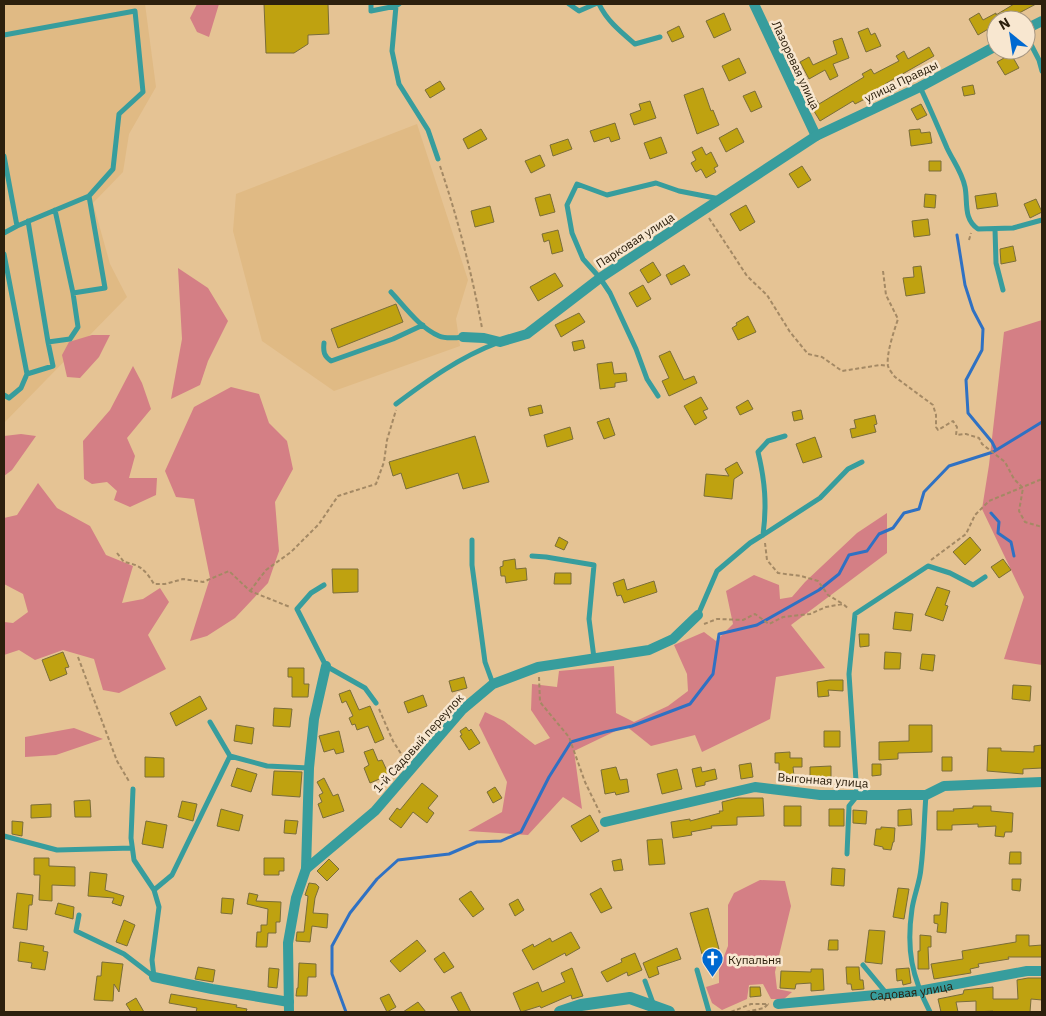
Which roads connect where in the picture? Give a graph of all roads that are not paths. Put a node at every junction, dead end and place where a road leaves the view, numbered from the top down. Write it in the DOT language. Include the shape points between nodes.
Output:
graph roads {
  1 [pos="371,4"];
  2 [pos="569,4"];
  3 [pos="597,4"];
  4 [pos="754,4"];
  5 [pos="398,5"];
  6 [pos="4,35"];
  7 [pos="660,37"];
  8 [pos="986,51"];
  9 [pos="1036,54"];
  10 [pos="1042,71"];
  11 [pos="920,87"];
  12 [pos="816,136"];
  13 [pos="4,156"];
  14 [pos="438,159"];
  15 [pos="89,196"];
  16 [pos="721,199"];
  17 [pos="55,210"];
  18 [pos="1042,220"];
  19 [pos="28,221"];
  20 [pos="17,226"];
  21 [pos="995,229"];
  22 [pos="4,233"];
  23 [pos="4,254"];
  24 [pos="600,278"];
  25 [pos="1003,290"];
  26 [pos="391,292"];
  27 [pos="73,293"];
  28 [pos="423,325"];
  29 [pos="463,337"];
  30 [pos="48,342"];
  31 [pos="500,342"];
  32 [pos="324,343"];
  33 [pos="27,374"];
  34 [pos="4,395"];
  35 [pos="658,396"];
  36 [pos="396,404"];
  37 [pos="785,436"];
  38 [pos="862,462"];
  39 [pos="763,535"];
  40 [pos="472,540"];
  41 [pos="532,556"];
  42 [pos="985,577"];
  43 [pos="324,585"];
  44 [pos="698,615"];
  45 [pos="594,658"];
  46 [pos="326,666"];
  47 [pos="493,684"];
  48 [pos="376,703"];
  49 [pos="210,722"];
  50 [pos="230,756"];
  51 [pos="309,768"];
  52 [pos="1042,782"];
  53 [pos="133,789"];
  54 [pos="857,796"];
  55 [pos="926,796"];
  56 [pos="605,822"];
  57 [pos="4,836"];
  58 [pos="132,848"];
  59 [pos="846,854"];
  60 [pos="306,869"];
  61 [pos="154,890"];
  62 [pos="79,915"];
  63 [pos="863,965"];
  64 [pos="697,970"];
  65 [pos="1042,971"];
  66 [pos="154,977"];
  67 [pos="645,981"];
  68 [pos="919,991"];
  69 [pos="887,995"];
  70 [pos="773,1004"];
  71 [pos="654,1006"];
  72 [pos="289,1007"];
  73 [pos="560,1012"];
  74 [pos="668,1012"];
  75 [pos="709,1012"];
  76 [pos="930,1012"];
  1 -- 5 [label="lane" via="371,11"];
  2 -- 3 [label="lane" via="579,11"];
  3 -- 7 [label="lane" via="635,44"];
  4 -- 12 [label="street, Лазоревая улица"];
  5 -- 14 [label="lane" via="392,52 399,84 428,130"];
  6 -- 15 [label="lane" via="135,11 143,92 119,114 113,169"];
  8 -- 11 [label="street, улица Правды"];
  9 -- 10 [label="lane"];
  11 -- 12 [label="street, улица Правды"];
  11 -- 21 [label="lane" via="960,170 970,221 978,229"];
  12 -- 16 [label="street, Парковая улица"];
  13 -- 20 [label="lane"];
  15 -- 17 [label="lane"];
  15 -- 27 [label="lane" via="105,288"];
  16 -- 24 [label="street, Парковая улица"];
  16 -- 24 [label="lane" via="656,183 607,195 577,184 567,205 572,233 583,259"];
  17 -- 19 [label="lane"];
  17 -- 27 [label="lane"];
  18 -- 21 [label="lane"];
  19 -- 20 [label="lane"];
  19 -- 30 [label="lane"];
  20 -- 22 [label="lane"];
  21 -- 25 [label="lane" via="996,263"];
  23 -- 33 [label="lane"];
  24 -- 31 [label="street, Парковая улица" via="527,334"];
  24 -- 35 [label="lane" via="623,319 646,379"];
  26 -- 28 [label="lane"];
  27 -- 30 [label="lane" via="78,327 70,339"];
  28 -- 29 [label="lane" via="439,336"];
  28 -- 32 [label="lane" via="331,361 323,351"];
  29 -- 31 [label="street"];
  30 -- 33 [label="lane" via="53,366"];
  31 -- 36 [label="lane" via="473,352"];
  33 -- 34 [label="lane" via="22,388 9,398"];
  37 -- 39 [label="lane" via="768,441 758,452 764,476 766,512"];
  38 -- 39 [label="lane" via="848,469 820,498"];
  39 -- 44 [label="lane" via="717,571"];
  40 -- 47 [label="lane" via="472,565 485,662"];
  41 -- 45 [label="lane" via="594,565 589,619"];
  42 -- 54 [label="lane" via="973,585 928,566 855,614 849,674"];
  43 -- 46 [label="lane" via="311,593 297,609"];
  44 -- 45 [label="street, 1-й Садовый переулок" via="673,639 649,650"];
  45 -- 47 [label="street, 1-й Садовый переулок" via="538,667"];
  46 -- 48 [label="lane" via="365,688"];
  46 -- 51 [label="street" via="314,719"];
  47 -- 60 [label="street, 1-й Садовый переулок" via="462,710 375,811"];
  49 -- 50 [label="lane"];
  50 -- 51 [label="lane" via="267,766"];
  50 -- 61 [label="lane" via="172,875"];
  51 -- 60 [label="street"];
  52 -- 55 [label="street, Выгонная улица" via="944,786"];
  53 -- 58 [label="lane"];
  54 -- 55 [label="street, Выгонная улица"];
  54 -- 56 [label="street, Выгонная улица" via="755,787"];
  54 -- 59 [label="lane" via="849,806"];
  55 -- 68 [label="lane" via="921,870 909,938 913,974"];
  57 -- 58 [label="lane" via="58,850"];
  58 -- 61 [label="lane" via="134,860"];
  60 -- 72 [label="street" via="296,898 288,943"];
  61 -- 66 [label="lane" via="159,907 152,960"];
  62 -- 66 [label="lane" via="76,931 124,954"];
  63 -- 69 [label="lane"];
  64 -- 75 [label="lane"];
  65 -- 68 [label="street, Садовая улица"];
  66 -- 72 [label="street"];
  67 -- 71 [label="lane"];
  68 -- 69 [label="street, Садовая улица"];
  68 -- 76 [label="lane"];
  69 -- 70 [label="street, Садовая улица"];
  71 -- 73 [label="street" via="630,998 581,1005"];
  71 -- 74 [label="street"];
}
